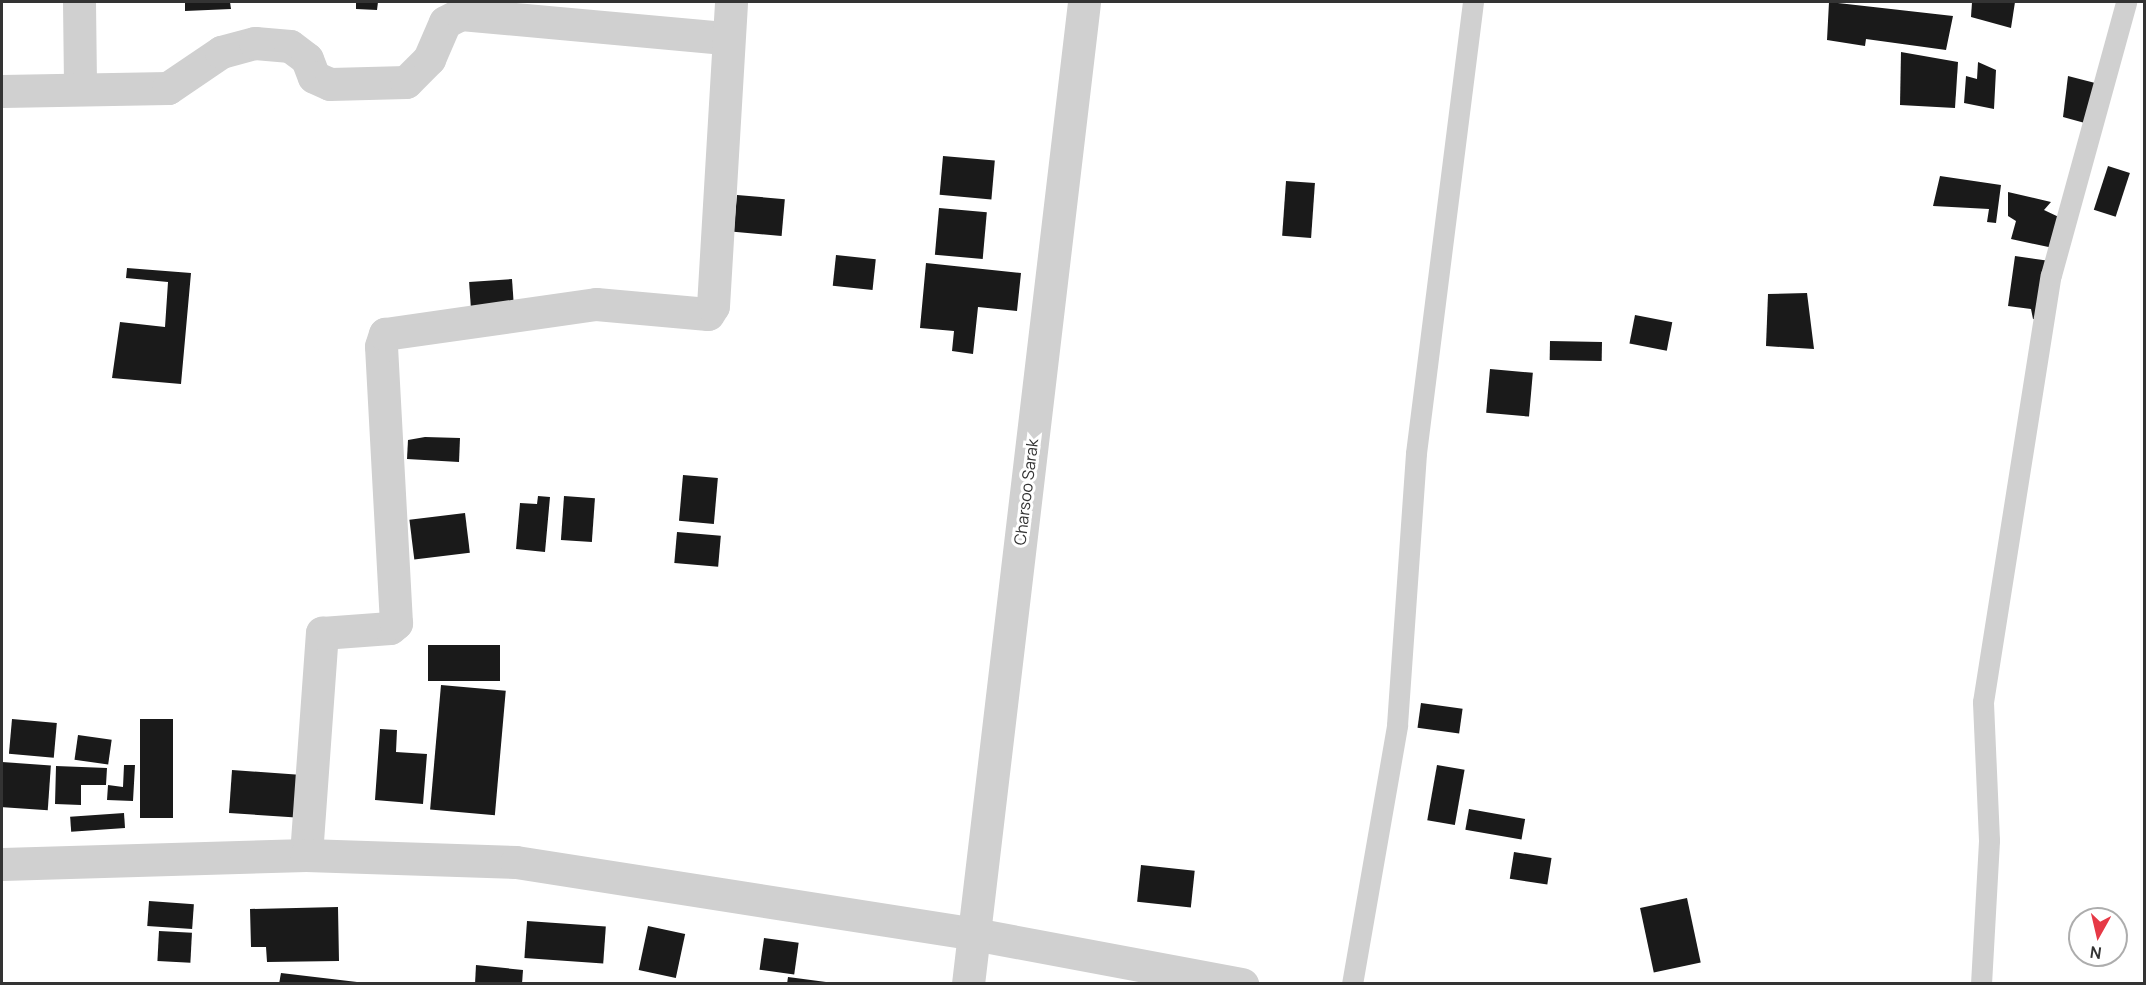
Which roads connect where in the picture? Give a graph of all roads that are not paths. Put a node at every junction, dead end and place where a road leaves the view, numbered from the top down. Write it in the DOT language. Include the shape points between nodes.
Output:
graph roads {
  1 [pos="79,2"];
  2 [pos="731,2"];
  3 [pos="1084,2"];
  4 [pos="1473,2"];
  5 [pos="2126,2"];
  6 [pos="460,8"];
  7 [pos="727,38"];
  8 [pos="80,89"];
  9 [pos="2,91"];
  10 [pos="306,855"];
  11 [pos="2,864"];
  12 [pos="974,934"];
  13 [pos="968,984"];
  14 [pos="1242,984"];
  15 [pos="1352,984"];
  16 [pos="1981,984"];
  1 -- 8 [label="street"];
  2 -- 7 [label="street"];
  3 -- 12 [label="street, Charsoo Sarak"];
  4 -- 15 [label="lane" via="1416,453 1397,725"];
  5 -- 16 [label="lane" via="2051,275 1983,702 1989,840"];
  6 -- 7 [label="street"];
  6 -- 8 [label="street" via="445,22 429,59 406,82 330,84 314,77 307,59 290,46 255,43 221,52 168,88"];
  7 -- 10 [label="street" via="713,306 708,314 596,304 385,334 381,346 396,623 390,628 322,633"];
  8 -- 9 [label="street"];
  10 -- 11 [label="street"];
  10 -- 12 [label="street" via="516,862"];
  12 -- 13 [label="street, Charsoo Sarak"];
  12 -- 14 [label="street"];
}
